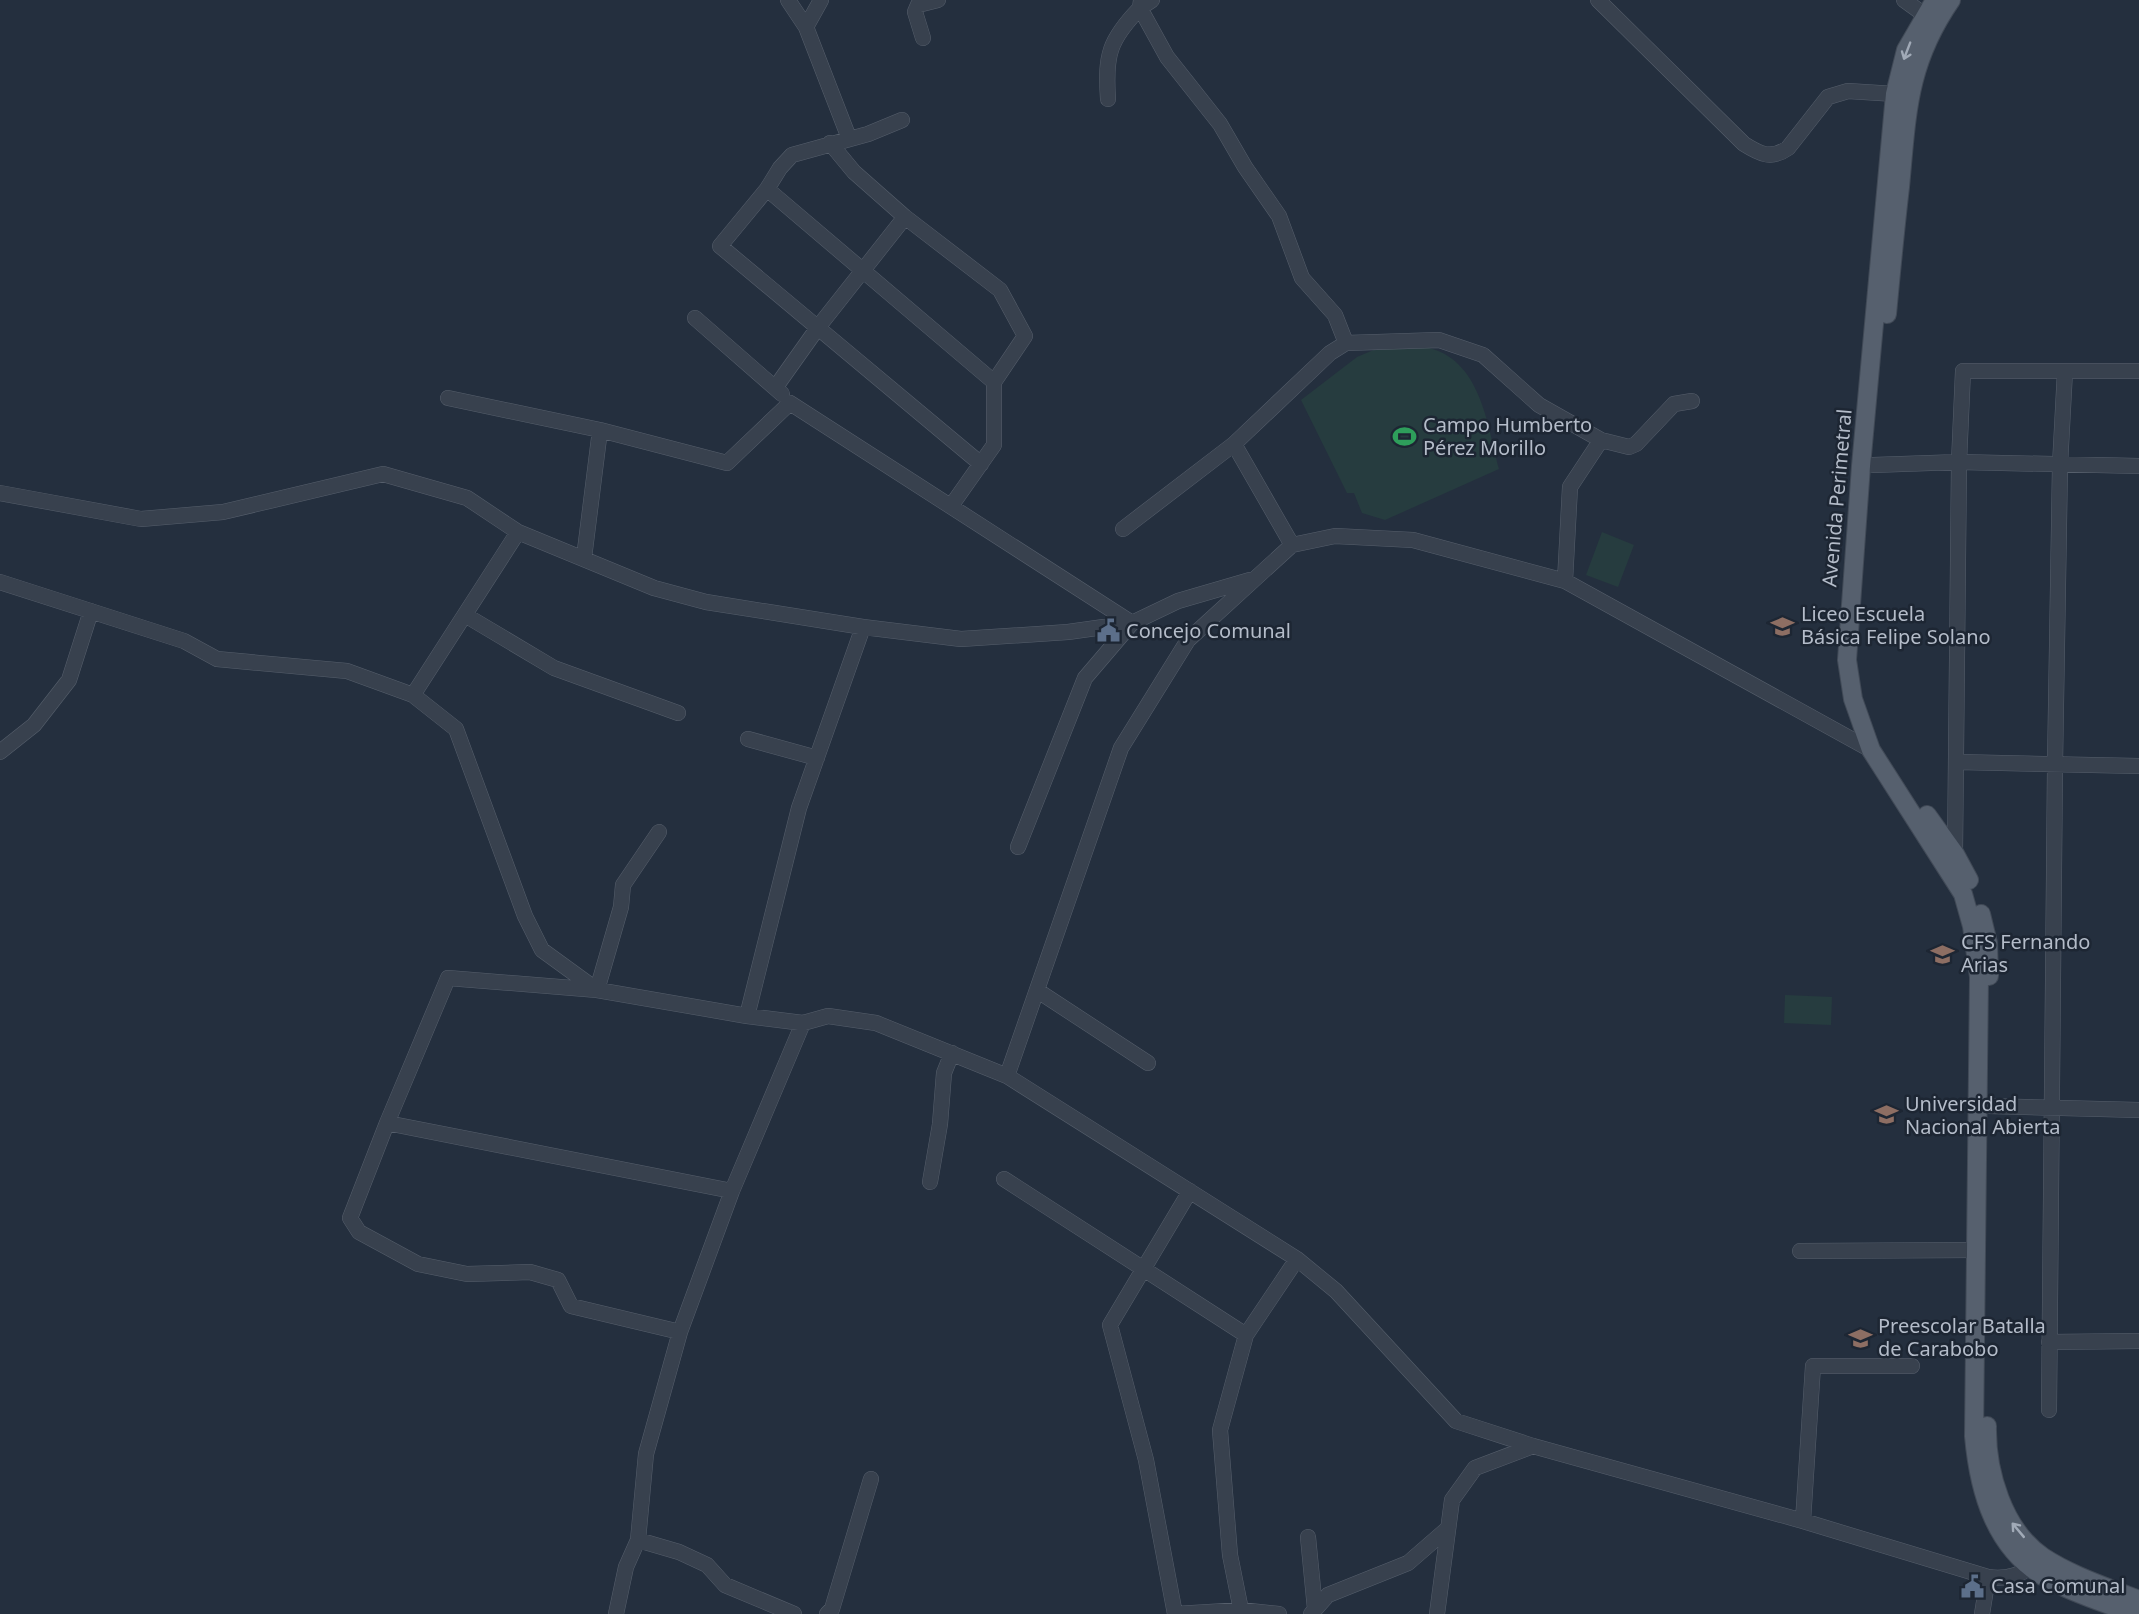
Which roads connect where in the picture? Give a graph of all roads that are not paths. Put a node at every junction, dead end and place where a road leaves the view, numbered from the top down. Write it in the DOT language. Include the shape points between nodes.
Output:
graph roads {
  1 [pos="788,0"];
  2 [pos="821,0"];
  3 [pos="938,0"];
  4 [pos="1598,0"];
  5 [pos="1904,0"];
  6 [pos="1951,0"];
  7 [pos="1144,3"];
  8 [pos="1932,12"];
  9 [pos="806,27"];
  10 [pos="923,38"];
  11 [pos="1895,94"];
  12 [pos="1108,99"];
  13 [pos="902,120"];
  14 [pos="849,138"];
  15 [pos="830,143"];
  16 [pos="767,189"];
  17 [pos="905,217"];
  18 [pos="863,270"];
  19 [pos="695,318"];
  20 [pos="819,326"];
  21 [pos="1346,343"];
  22 [pos="2065,371"];
  23 [pos="2139,371"];
  24 [pos="994,382"];
  25 [pos="775,387"];
  26 [pos="448,398"];
  27 [pos="1692,401"];
  28 [pos="790,402"];
  29 [pos="600,430"];
  30 [pos="1601,440"];
  31 [pos="1234,444"];
  32 [pos="1959,462"];
  33 [pos="981,464"];
  34 [pos="1873,465"];
  35 [pos="2060,465"];
  36 [pos="2139,466"];
  37 [pos="0,493"];
  38 [pos="951,506"];
  39 [pos="1123,529"];
  40 [pos="518,532"];
  41 [pos="1292,545"];
  42 [pos="584,558"];
  43 [pos="1253,579"];
  44 [pos="1565,581"];
  45 [pos="0,582"];
  46 [pos="91,611"];
  47 [pos="465,615"];
  48 [pos="1132,623"];
  49 [pos="863,627"];
  50 [pos="413,695"];
  51 [pos="678,713"];
  52 [pos="748,739"];
  53 [pos="1871,750"];
  54 [pos="0,752"];
  55 [pos="817,758"];
  56 [pos="1958,762"];
  57 [pos="2055,765"];
  58 [pos="2139,766"];
  59 [pos="659,832"];
  60 [pos="1018,847"];
  61 [pos="1955,854"];
  62 [pos="597,990"];
  63 [pos="1038,991"];
  64 [pos="747,1016"];
  65 [pos="803,1023"];
  66 [pos="952,1053"];
  67 [pos="1148,1063"];
  68 [pos="1007,1076"];
  69 [pos="1988,1106"];
  70 [pos="2053,1110"];
  71 [pos="2139,1110"];
  72 [pos="387,1123"];
  73 [pos="1004,1179"];
  74 [pos="930,1182"];
  75 [pos="732,1191"];
  76 [pos="1190,1191"];
  77 [pos="1976,1250"];
  78 [pos="1800,1251"];
  79 [pos="1297,1259"];
  80 [pos="1141,1270"];
  81 [pos="680,1332"];
  82 [pos="1245,1335"];
  83 [pos="2139,1341"];
  84 [pos="2049,1342"];
  85 [pos="1912,1366"];
  86 [pos="2049,1410"];
  87 [pos="1533,1446"];
  88 [pos="871,1479"];
  89 [pos="1803,1521"];
  90 [pos="1446,1530"];
  91 [pos="1308,1537"];
  92 [pos="638,1540"];
  93 [pos="2036,1562"];
  94 [pos="1988,1576"];
  95 [pos="2139,1600"];
  96 [pos="1241,1610"];
  97 [pos="1313,1612"];
  98 [pos="616,1614"];
  99 [pos="795,1614"];
  100 [pos="827,1614"];
  101 [pos="1176,1614"];
  102 [pos="1279,1614"];
  103 [pos="1437,1614"];
  104 [pos="1982,1614"];
  105 [pos="2134,1614"];
  1 -- 9 [label="street"];
  2 -- 9 [label="street"];
  3 -- 10 [label="street" via="918,5 915,12"];
  4 -- 11 [label="street" via="1744,144 1759,154 1770,156 1788,148 1828,97 1848,91"];
  5 -- 8 [label="street"];
  6 -- 8 [label="main road, Avenida Perimetral"];
  7 -- 12 [label="street" via="1122,27 1108,51"];
  7 -- 21 [label="street" via="1167,57 1220,124 1279,216 1302,278 1335,315"];
  8 -- 11 [label="main road, Avenida Perimetral, one-way" via="1906,50"];
  8 -- 34 [label="main road, Avenida Perimetral" via="1908,94"];
  9 -- 14 [label="street"];
  11 -- 53 [label="main road, Avenida Perimetral" via="1847,660 1853,699"];
  13 -- 14 [label="street"];
  14 -- 15 [label="street"];
  15 -- 16 [label="street" via="792,155"];
  15 -- 17 [label="street" via="854,172"];
  16 -- 18 [label="street"];
  16 -- 20 [label="street" via="720,246"];
  17 -- 18 [label="street"];
  17 -- 24 [label="street" via="1000,290 1025,336"];
  18 -- 20 [label="street"];
  18 -- 24 [label="street"];
  19 -- 25 [label="street"];
  20 -- 25 [label="street"];
  20 -- 33 [label="street"];
  21 -- 30 [label="street" via="1439,340 1483,355 1539,405"];
  21 -- 31 [label="street" via="1330,353"];
  22 -- 23 [label="street"];
  22 -- 32 [label="street" via="1964,371"];
  22 -- 35 [label="street"];
  24 -- 33 [label="street" via="994,445"];
  25 -- 28 [label="street"];
  26 -- 29 [label="street"];
  27 -- 30 [label="street" via="1674,404 1636,444 1629,447"];
  28 -- 29 [label="street" via="727,463"];
  28 -- 38 [label="street"];
  29 -- 42 [label="street"];
  30 -- 44 [label="street" via="1570,487"];
  31 -- 39 [label="street"];
  31 -- 41 [label="street"];
  32 -- 34 [label="street"];
  32 -- 35 [label="street"];
  32 -- 56 [label="street"];
  33 -- 38 [label="street"];
  34 -- 61 [label="main road, Avenida Perimetral" via="1858,668 1863,698 1887,758"];
  35 -- 36 [label="street"];
  35 -- 57 [label="street"];
  37 -- 40 [label="street" via="141,519 222,512 383,474 467,498"];
  38 -- 48 [label="street"];
  40 -- 42 [label="street"];
  40 -- 47 [label="street"];
  41 -- 43 [label="street"];
  41 -- 44 [label="street" via="1335,536 1413,540"];
  42 -- 49 [label="street" via="654,588 706,602"];
  43 -- 48 [label="street" via="1178,601"];
  43 -- 63 [label="street" via="1188,640 1121,748"];
  44 -- 53 [label="street"];
  45 -- 46 [label="street"];
  46 -- 50 [label="street" via="184,641 217,659 347,671"];
  46 -- 54 [label="street" via="69,680 34,725"];
  47 -- 50 [label="street"];
  47 -- 51 [label="street" via="554,668"];
  48 -- 49 [label="street" via="961,639"];
  48 -- 60 [label="street" via="1085,678"];
  49 -- 55 [label="street"];
  50 -- 62 [label="street" via="456,729 525,916 542,950"];
  52 -- 55 [label="street"];
  53 -- 77 [label="main road, Avenida Perimetral" via="1948,867 1963,894 1972,926 1979,977"];
  55 -- 64 [label="street" via="799,808"];
  56 -- 57 [label="street"];
  56 -- 61 [label="street"];
  57 -- 58 [label="street"];
  57 -- 70 [label="street"];
  59 -- 62 [label="street" via="623,885 621,906"];
  61 -- 69 [label="main road, Avenida Perimetral" via="1972,885 1988,944"];
  62 -- 64 [label="street"];
  62 -- 72 [label="street" via="448,978"];
  63 -- 67 [label="street"];
  63 -- 68 [label="street"];
  64 -- 65 [label="street"];
  65 -- 66 [label="street" via="828,1016 876,1023"];
  65 -- 75 [label="street"];
  66 -- 68 [label="street"];
  66 -- 74 [label="street" via="944,1073"];
  68 -- 76 [label="street"];
  69 -- 70 [label="street"];
  93 -- 69 [label="main road, Avenida Perimetral, one-way" via="1999,1500 1987,1439"];
  70 -- 71 [label="street"];
  70 -- 84 [label="street"];
  72 -- 75 [label="street"];
  72 -- 81 [label="street" via="350,1218 359,1232 418,1264 467,1274 530,1272 558,1281 571,1306"];
  73 -- 80 [label="street"];
  75 -- 81 [label="street"];
  76 -- 79 [label="street"];
  76 -- 80 [label="street"];
  77 -- 78 [label="street"];
  77 -- 93 [label="main road, Avenida Perimetral" via="1974,1436 1978,1476 1996,1525"];
  79 -- 82 [label="street"];
  79 -- 87 [label="street" via="1336,1291 1456,1421"];
  80 -- 82 [label="street"];
  80 -- 101 [label="street" via="1110,1325 1146,1460"];
  81 -- 92 [label="street" via="646,1454"];
  82 -- 96 [label="street" via="1220,1430 1230,1555"];
  83 -- 84 [label="street"];
  84 -- 86 [label="street"];
  85 -- 89 [label="street" via="1813,1366"];
  87 -- 89 [label="street"];
  87 -- 90 [label="street" via="1475,1468 1452,1500"];
  88 -- 100 [label="street" via="832,1609"];
  89 -- 94 [label="street"];
  90 -- 97 [label="street" via="1408,1563 1328,1595"];
  90 -- 103 [label="street"];
  91 -- 97 [label="street"];
  92 -- 98 [label="street" via="626,1567"];
  92 -- 99 [label="street" via="707,1565 725,1585"];
  93 -- 94 [label="street" via="2002,1580"];
  93 -- 95 [label="main road, Avenida Perimetral"];
  93 -- 105 [label="main road, Avenida Perimetral" via="2048,1579"];
  94 -- 104 [label="street"];
  96 -- 101 [label="street"];
  96 -- 102 [label="street"];
}
